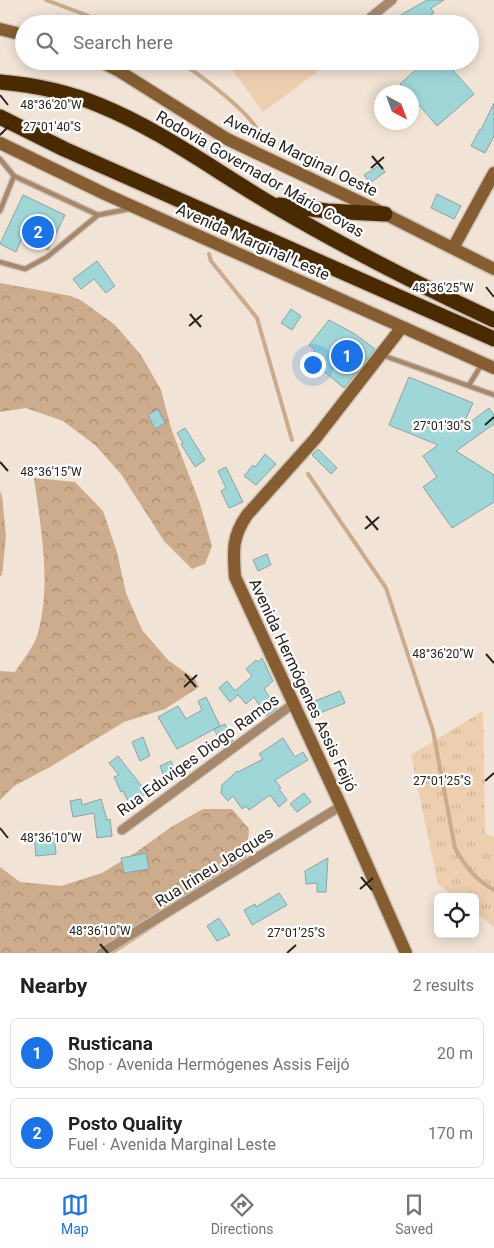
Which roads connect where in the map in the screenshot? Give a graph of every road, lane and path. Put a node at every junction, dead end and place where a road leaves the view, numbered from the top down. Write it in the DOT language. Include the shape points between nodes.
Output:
graph roads {
  1 [pos="392,0"];
  2 [pos="373,15"];
  3 [pos="0,29"];
  4 [pos="15,33"];
  5 [pos="117,70"];
  6 [pos="0,82"];
  7 [pos="0,117"];
  8 [pos="0,143"];
  9 [pos="0,159"];
  10 [pos="494,173"];
  11 [pos="14,176"];
  12 [pos="273,205"];
  13 [pos="135,207"];
  14 [pos="0,212"];
  15 [pos="385,214"];
  16 [pos="98,215"];
  17 [pos="453,248"];
  18 [pos="0,262"];
  19 [pos="494,269"];
  20 [pos="494,320"];
  21 [pos="402,326"];
  22 [pos="494,339"];
  23 [pos="381,355"];
  24 [pos="488,366"];
  25 [pos="469,385"];
  26 [pos="494,395"];
  27 [pos="293,704"];
  28 [pos="341,806"];
  29 [pos="122,830"];
  30 [pos="102,953"];
  31 [pos="406,953"];
  1 -- 2 [label="street"];
  3 -- 4 [label="main road"];
  5 -- 15 [label="main road, Avenida Marginal Oeste" via="227,139"];
  6 -- 12 [label="highway, Rodovia Governador Mário Covas" via="47,89 98,104 170,141"];
  7 -- 22 [label="highway" via="64,149"];
  8 -- 13 [label="main road, Avenida Marginal Leste"];
  9 -- 11 [label="lane"];
  10 -- 17 [label="main road"];
  11 -- 14 [label="lane"];
  11 -- 16 [label="lane"];
  12 -- 15 [label="highway"];
  12 -- 20 [label="highway, Rodovia Governador Mário Covas"];
  13 -- 16 [label="lane"];
  13 -- 21 [label="main road, Avenida Marginal Leste"];
  15 -- 17 [label="main road, Avenida Marginal Oeste"];
  16 -- 18 [label="lane" via="47,257 25,269"];
  17 -- 19 [label="main road, Avenida Marginal Oeste"];
  21 -- 23 [label="main road, Avenida Hermógenes Assis Feijó"];
  21 -- 24 [label="main road, Avenida Marginal Leste"];
  23 -- 25 [label="lane"];
  23 -- 27 [label="main road, Avenida Hermógenes Assis Feijó" via="315,439 247,515 233,543 235,577"];
  24 -- 25 [label="lane"];
  25 -- 26 [label="lane"];
  27 -- 28 [label="main road, Avenida Hermógenes Assis Feijó"];
  27 -- 29 [label="street, Rua Eduviges Diogo Ramos"];
  28 -- 30 [label="street, Rua Irineu Jacques"];
  28 -- 31 [label="main road, Avenida Hermógenes Assis Feijó"];
}
